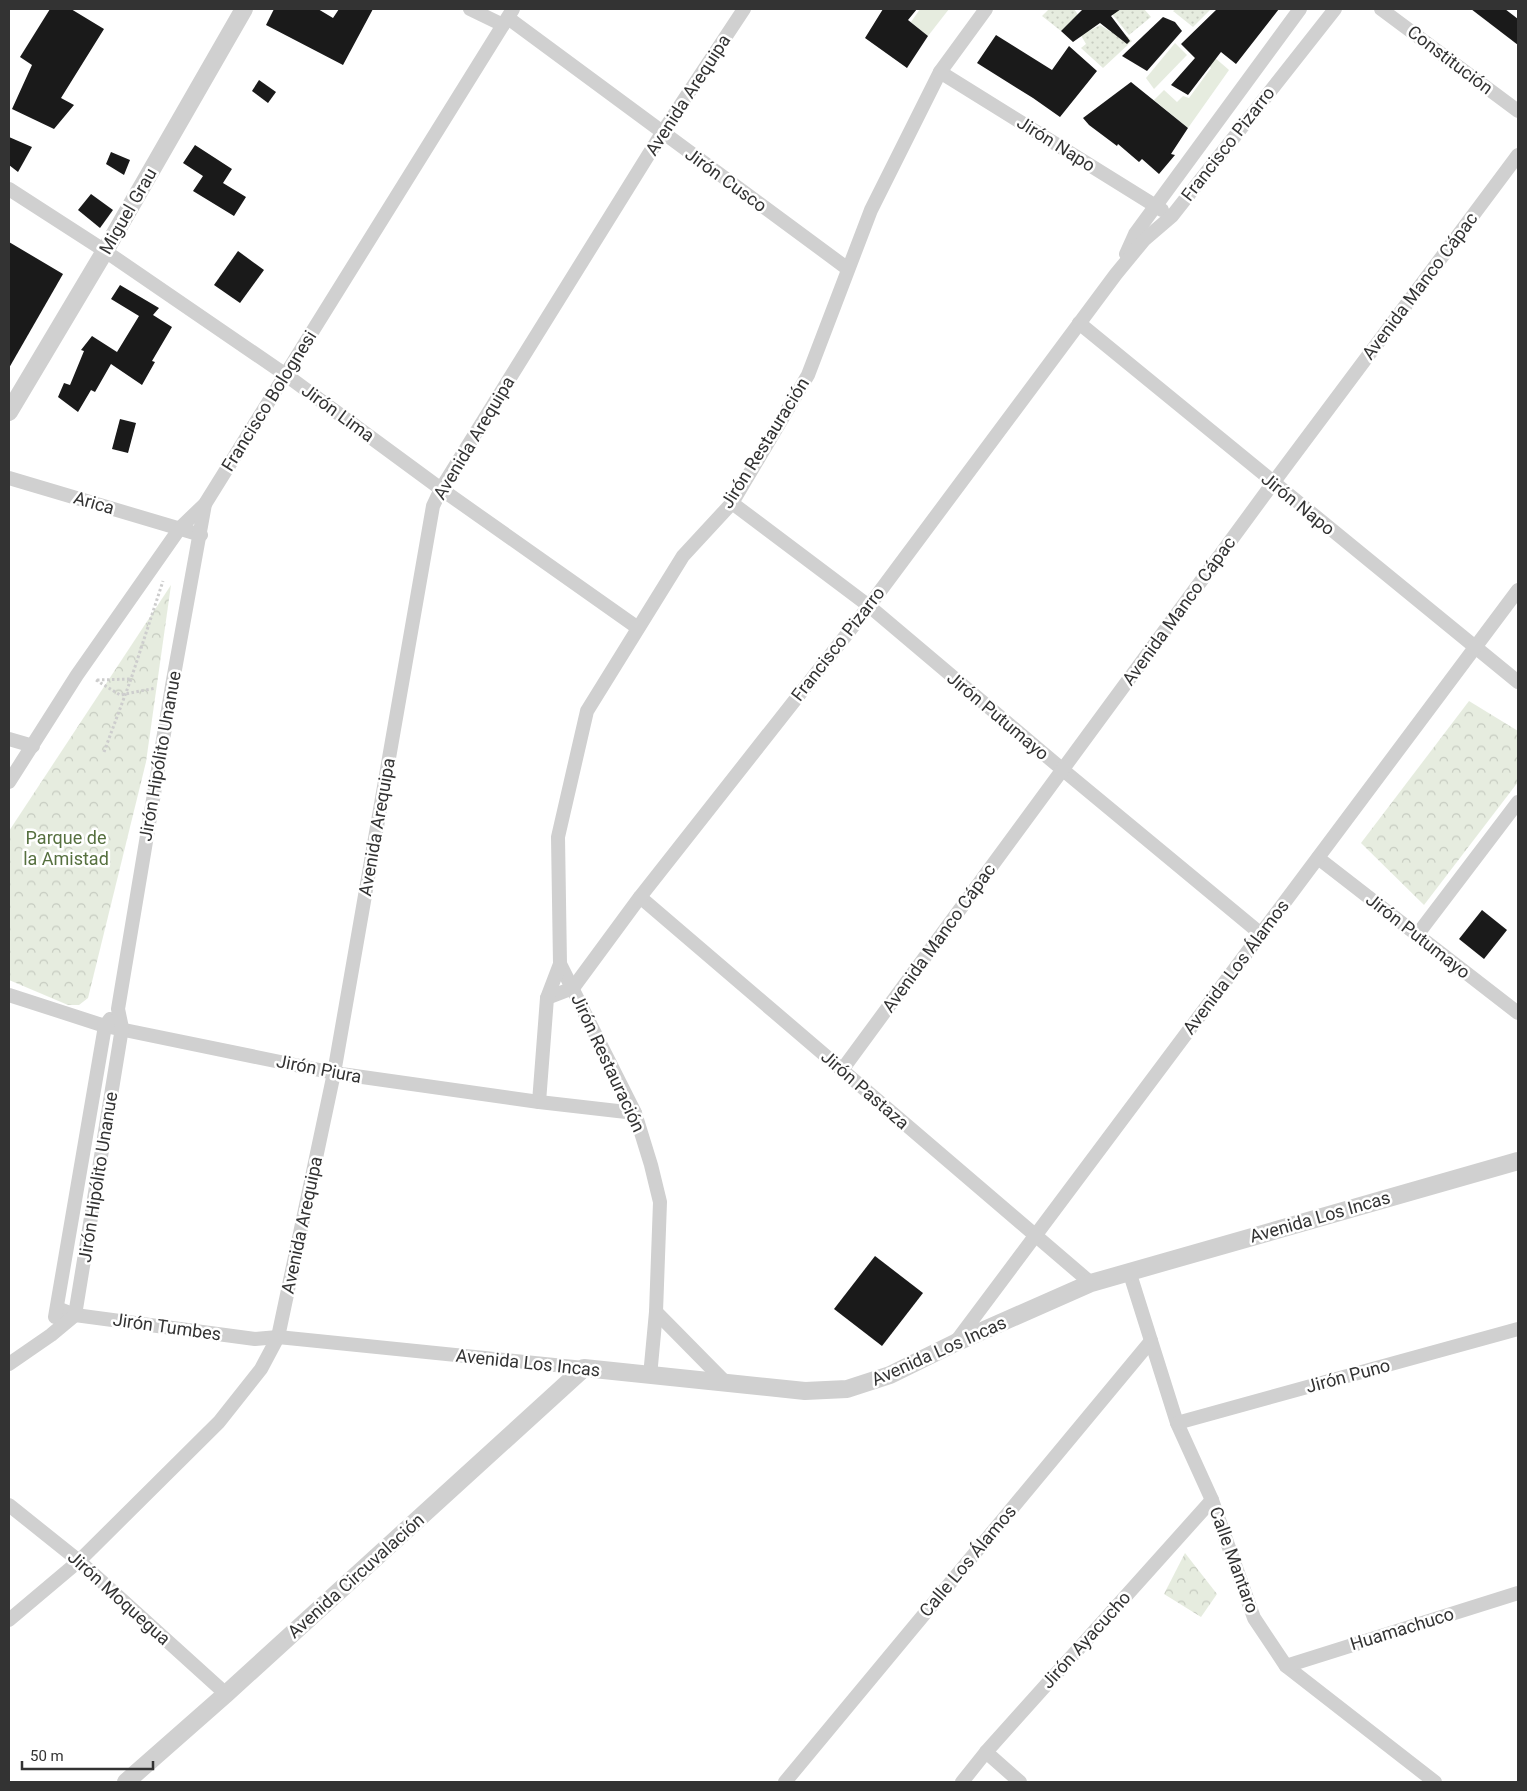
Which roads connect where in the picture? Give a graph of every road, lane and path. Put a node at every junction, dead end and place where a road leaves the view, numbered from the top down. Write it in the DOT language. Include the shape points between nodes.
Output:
graph roads {
  1 [pos="244,9"];
  2 [pos="470,9"];
  3 [pos="744,9"];
  4 [pos="986,9"];
  5 [pos="1300,9"];
  6 [pos="1334,9"];
  7 [pos="1381,9"];
  8 [pos="510,14"];
  9 [pos="940,72"];
  10 [pos="1518,111"];
  11 [pos="662,133"];
  12 [pos="1518,155"];
  13 [pos="9,189"];
  14 [pos="1156,207"];
  15 [pos="1172,216"];
  16 [pos="105,251"];
  17 [pos="848,269"];
  18 [pos="1116,274"];
  19 [pos="1079,323"];
  20 [pos="286,375"];
  21 [pos="9,412"];
  22 [pos="9,478"];
  23 [pos="1273,483"];
  24 [pos="441,489"];
  25 [pos="732,502"];
  26 [pos="205,504"];
  27 [pos="180,528"];
  28 [pos="200,535"];
  29 [pos="165,576"];
  30 [pos="1518,590"];
  31 [pos="869,606"];
  32 [pos="638,628"];
  33 [pos="1475,648"];
  34 [pos="77,674"];
  35 [pos="131,679"];
  36 [pos="96,680"];
  37 [pos="1518,682"];
  38 [pos="172,686"];
  39 [pos="125,694"];
  40 [pos="9,739"];
  41 [pos="32,746"];
  42 [pos="104,752"];
  43 [pos="1063,770"];
  44 [pos="9,782"];
  45 [pos="1518,802"];
  46 [pos="1318,858"];
  47 [pos="640,897"];
  48 [pos="1261,934"];
  49 [pos="1417,935"];
  50 [pos="560,964"];
  51 [pos="573,988"];
  52 [pos="9,995"];
  53 [pos="546,998"];
  54 [pos="118,1009"];
  55 [pos="1518,1013"];
  56 [pos="105,1026"];
  57 [pos="122,1028"];
  58 [pos="842,1070"];
  59 [pos="334,1074"];
  60 [pos="539,1102"];
  61 [pos="635,1113"];
  62 [pos="1518,1161"];
  63 [pos="1035,1235"];
  64 [pos="1129,1272"];
  65 [pos="1091,1283"];
  66 [pos="57,1308"];
  67 [pos="656,1312"];
  68 [pos="75,1315"];
  69 [pos="1518,1329"];
  70 [pos="51,1335"];
  71 [pos="278,1337"];
  72 [pos="1151,1341"];
  73 [pos="955,1344"];
  74 [pos="9,1364"];
  75 [pos="584,1368"];
  76 [pos="650,1376"];
  77 [pos="726,1383"];
  78 [pos="1177,1423"];
  79 [pos="1212,1500"];
  80 [pos="9,1505"];
  81 [pos="79,1561"];
  82 [pos="1518,1593"];
  83 [pos="9,1620"];
  84 [pos="1286,1666"];
  85 [pos="226,1694"];
  86 [pos="986,1752"];
  87 [pos="126,1782"];
  88 [pos="785,1782"];
  89 [pos="962,1782"];
  90 [pos="1020,1782"];
  91 [pos="1437,1782"];
  1 -- 16 [label="street, Miguel Grau"];
  2 -- 8 [label="street, Jirón Cusco"];
  3 -- 11 [label="street, Avenida Arequipa"];
  4 -- 9 [label="street, Jirón Restauración"];
  5 -- 14 [label="street, Francisco Pizarro"];
  6 -- 15 [label="street, Francisco Pizarro"];
  7 -- 10 [label="street, Constitución"];
  8 -- 11 [label="street, Jirón Cusco"];
  8 -- 20 [label="street, Francisco Bolognesi"];
  9 -- 14 [label="street, Jirón Napo"];
  9 -- 17 [label="street, Jirón Restauración" via="871,210"];
  11 -- 17 [label="street, Jirón Cusco"];
  11 -- 24 [label="street, Avenida Arequipa"];
  12 -- 23 [label="street, Avenida Manco Cápac"];
  13 -- 16 [label="street, Jirón Lima"];
  14 -- 15 [label="street, Jirón Napo"];
  14 -- 18 [label="street, Francisco Pizarro" via="1135,234"];
  15 -- 18 [label="street, Francisco Pizarro" via="1144,240"];
  16 -- 20 [label="street, Jirón Lima"];
  16 -- 21 [label="street, Miguel Grau"];
  17 -- 25 [label="street, Jirón Restauración" via="808,375"];
  18 -- 19 [label="street, Francisco Pizarro"];
  19 -- 23 [label="street, Jirón Napo"];
  19 -- 31 [label="street, Francisco Pizarro"];
  20 -- 24 [label="street, Jirón Lima"];
  20 -- 26 [label="street, Francisco Bolognesi"];
  22 -- 27 [label="street, Arica"];
  23 -- 33 [label="street, Jirón Napo"];
  23 -- 43 [label="street, Avenida Manco Cápac"];
  24 -- 32 [label="street, Jirón Lima"];
  24 -- 59 [label="street, Avenida Arequipa" via="433,506"];
  25 -- 31 [label="street, Jirón Putumayo"];
  25 -- 32 [label="street, Jirón Restauración" via="683,556"];
  26 -- 27 [label="street, Francisco Bolognesi"];
  26 -- 28 [label="street, Jirón Hipólito Unanue"];
  27 -- 28 [label="street, Arica"];
  27 -- 34 [label="street, Francisco Bolognesi"];
  28 -- 38 [label="street, Jirón Hipólito Unanue"];
  29 -- 35 [label="path"];
  30 -- 33 [label="street, Avenida Los Álamos"];
  31 -- 43 [label="street, Jirón Putumayo"];
  31 -- 47 [label="street, Francisco Pizarro"];
  32 -- 50 [label="street, Jirón Restauración" via="587,711 558,837"];
  33 -- 37 [label="street, Jirón Napo"];
  33 -- 46 [label="street, Avenida Los Álamos"];
  34 -- 36 [label="path"];
  34 -- 41 [label="street, Francisco Bolognesi"];
  35 -- 36 [label="path"];
  35 -- 39 [label="path"];
  36 -- 39 [label="path" via="120,695"];
  38 -- 39 [label="path"];
  38 -- 54 [label="street, Jirón Hipólito Unanue"];
  39 -- 42 [label="path"];
  40 -- 41 [label="street"];
  41 -- 44 [label="street, Francisco Bolognesi"];
  43 -- 48 [label="street, Jirón Putumayo"];
  43 -- 58 [label="street, Avenida Manco Cápac"];
  45 -- 49 [label="street"];
  46 -- 48 [label="street, Avenida Los Álamos"];
  46 -- 49 [label="street, Jirón Putumayo"];
  47 -- 51 [label="street, Francisco Pizarro"];
  47 -- 58 [label="street, Jirón Pastaza"];
  48 -- 63 [label="street, Avenida Los Álamos"];
  49 -- 55 [label="street, Jirón Putumayo"];
  50 -- 51 [label="street, Jirón Restauración"];
  50 -- 53 [label="street, Jirón Restauración"];
  51 -- 53 [label="street"];
  51 -- 61 [label="street, Jirón Restauración"];
  52 -- 56 [label="street, Jirón Piura"];
  53 -- 60 [label="street, Jirón Restauración"];
  54 -- 56 [label="street, Jirón Hipólito Unanue"];
  54 -- 57 [label="street, Jirón Hipólito Unanue"];
  56 -- 57 [label="street, Jirón Piura"];
  56 -- 66 [label="street, Jirón Hipólito Unanue"];
  57 -- 59 [label="street, Jirón Piura"];
  57 -- 68 [label="street, Jirón Hipólito Unanue"];
  58 -- 63 [label="street, Jirón Pastaza"];
  59 -- 60 [label="street, Jirón Piura"];
  59 -- 71 [label="street, Avenida Arequipa"];
  60 -- 61 [label="street, Jirón Piura"];
  61 -- 67 [label="street, Jirón Restauración" via="660,1202"];
  62 -- 64 [label="street, Avenida Los Incas"];
  63 -- 65 [label="street, Jirón Pastaza"];
  63 -- 73 [label="street, Avenida Los Álamos"];
  64 -- 65 [label="street, Avenida Los Incas"];
  64 -- 72 [label="street, Calle Mantaro"];
  65 -- 73 [label="street, Avenida Los Incas"];
  66 -- 68 [label="street, Jirón Tumbes"];
  66 -- 70 [label="street, Jirón Hipólito Unanue"];
  67 -- 76 [label="street, Jirón Restauración"];
  67 -- 77 [label="street"];
  68 -- 70 [label="street"];
  68 -- 71 [label="street, Jirón Tumbes" via="255,1339"];
  69 -- 78 [label="street, Jirón Puno"];
  70 -- 74 [label="street"];
  71 -- 75 [label="street, Avenida Los Incas"];
  71 -- 81 [label="street, Avenida Arequipa" via="261,1369 218,1422"];
  72 -- 78 [label="street, Calle Mantaro"];
  72 -- 88 [label="street, Calle Los Álamos"];
  73 -- 77 [label="street, Avenida Los Incas" via="890,1375 847,1390 805,1391"];
  75 -- 76 [label="street, Avenida Los Incas"];
  75 -- 85 [label="street, Avenida Circuvalación"];
  76 -- 77 [label="street, Avenida Los Incas"];
  78 -- 79 [label="street, Calle Mantaro"];
  79 -- 84 [label="street, Calle Mantaro" via="1254,1618"];
  79 -- 86 [label="street, Jirón Ayacucho"];
  80 -- 81 [label="street, Jirón Moquegua"];
  81 -- 83 [label="street, Avenida Arequipa"];
  81 -- 85 [label="street, Jirón Moquegua"];
  82 -- 84 [label="street, Huamachuco"];
  84 -- 91 [label="street, Calle Mantaro"];
  85 -- 87 [label="street, Avenida Circuvalación"];
  86 -- 89 [label="street, Jirón Ayacucho"];
  86 -- 90 [label="street"];
}
